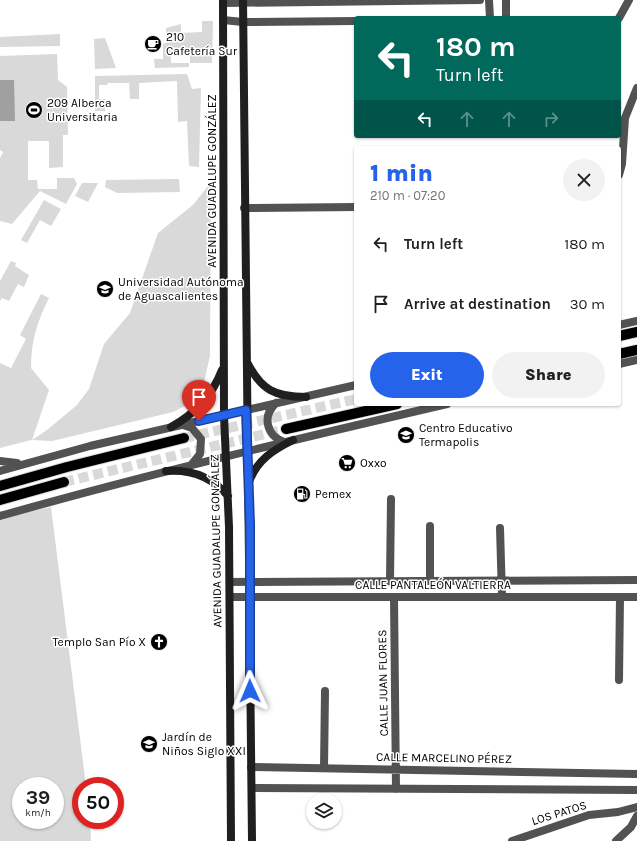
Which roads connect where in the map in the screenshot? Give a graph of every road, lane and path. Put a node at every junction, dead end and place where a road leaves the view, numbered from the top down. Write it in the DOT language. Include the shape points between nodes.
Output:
graph roads {
  1 [pos="480,0"];
  2 [pos="489,0"];
  3 [pos="506,0"];
  4 [pos="629,0"];
  5 [pos="243,1"];
  6 [pos="223,2"];
  7 [pos="490,16"];
  8 [pos="506,16"];
  9 [pos="620,16"];
  10 [pos="223,20"];
  11 [pos="354,21"];
  12 [pos="243,22"];
  13 [pos="637,88"];
  14 [pos="621,168"];
  15 [pos="354,207"];
  16 [pos="244,208"];
  17 [pos="637,321"];
  18 [pos="621,325"];
  19 [pos="637,332"];
  20 [pos="621,336"];
  21 [pos="637,350"];
  22 [pos="621,354"];
  23 [pos="246,360"];
  24 [pos="637,360"];
  25 [pos="621,364"];
  26 [pos="224,366"];
  27 [pos="354,385"];
  28 [pos="306,397"];
  29 [pos="276,404"];
  30 [pos="388,406"];
  31 [pos="438,406"];
  32 [pos="246,410"];
  33 [pos="224,416"];
  34 [pos="182,425"];
  35 [pos="171,427"];
  36 [pos="286,429"];
  37 [pos="184,438"];
  38 [pos="293,440"];
  39 [pos="284,442"];
  40 [pos="247,450"];
  41 [pos="226,456"];
  42 [pos="0,461"];
  43 [pos="26,463"];
  44 [pos="189,465"];
  45 [pos="0,471"];
  46 [pos="166,471"];
  47 [pos="64,482"];
  48 [pos="248,485"];
  49 [pos="0,486"];
  50 [pos="228,496"];
  51 [pos="391,499"];
  52 [pos="0,500"];
  53 [pos="0,516"];
  54 [pos="430,526"];
  55 [pos="500,528"];
  56 [pos="637,580"];
  57 [pos="390,581"];
  58 [pos="430,581"];
  59 [pos="501,581"];
  60 [pos="230,582"];
  61 [pos="250,582"];
  62 [pos="230,597"];
  63 [pos="249,597"];
  64 [pos="394,597"];
  65 [pos="502,598"];
  66 [pos="620,598"];
  67 [pos="637,598"];
  68 [pos="619,680"];
  69 [pos="325,691"];
  70 [pos="251,767"];
  71 [pos="324,768"];
  72 [pos="396,769"];
  73 [pos="637,774"];
  74 [pos="252,788"];
  75 [pos="396,789"];
  76 [pos="637,790"];
  77 [pos="637,807"];
  78 [pos="637,816"];
  79 [pos="231,841"];
  80 [pos="252,841"];
  81 [pos="512,841"];
  82 [pos="616,841"];
  1 -- 5 [label="street"];
  2 -- 7 [label="street"];
  3 -- 8 [label="street"];
  4 -- 9 [label="street"];
  5 -- 6 [label="street"];
  5 -- 12 [label="main road"];
  6 -- 10 [label="main road, AVENIDA GUADALUPE GONZÁLEZ"];
  10 -- 12 [label="street"];
  10 -- 26 [label="main road, AVENIDA GUADALUPE GONZÁLEZ"];
  11 -- 12 [label="street"];
  12 -- 16 [label="main road"];
  13 -- 14 [label="street" via="626,118"];
  15 -- 16 [label="street"];
  16 -- 23 [label="main road"];
  17 -- 18 [label="street"];
  19 -- 20 [label="main road"];
  21 -- 22 [label="main road"];
  23 -- 28 [label="main road" via="257,378 270,390 288,397"];
  23 -- 32 [label="main road"];
  24 -- 25 [label="street"];
  26 -- 33 [label="main road, AVENIDA GUADALUPE GONZÁLEZ"];
  26 -- 35 [label="main road" via="215,386 204,401 189,416"];
  27 -- 28 [label="street"];
  28 -- 29 [label="street"];
  29 -- 32 [label="street"];
  29 -- 39 [label="street" via="268,416 268,427 274,437"];
  30 -- 36 [label="main road"];
  31 -- 38 [label="street"];
  32 -- 33 [label="street"];
  32 -- 40 [label="main road"];
  33 -- 34 [label="street"];
  33 -- 41 [label="main road, AVENIDA GUADALUPE GONZÁLEZ"];
  34 -- 35 [label="street"];
  34 -- 44 [label="street" via="196,431 202,444 200,454"];
  35 -- 43 [label="street"];
  37 -- 49 [label="main road"];
  38 -- 39 [label="street"];
  38 -- 48 [label="main road" via="263,458"];
  39 -- 40 [label="street"];
  40 -- 41 [label="street"];
  40 -- 48 [label="main road"];
  41 -- 44 [label="street"];
  41 -- 50 [label="main road, AVENIDA GUADALUPE GONZÁLEZ"];
  42 -- 43 [label="street"];
  43 -- 45 [label="street"];
  44 -- 46 [label="street"];
  46 -- 50 [label="main road" via="185,471 204,476"];
  46 -- 53 [label="street"];
  47 -- 52 [label="main road"];
  48 -- 61 [label="main road"];
  50 -- 60 [label="main road, AVENIDA GUADALUPE GONZÁLEZ"];
  51 -- 57 [label="street"];
  54 -- 58 [label="street"];
  55 -- 59 [label="street"];
  56 -- 59 [label="street, CALLE PANTALEÓN VALTIERRA"];
  57 -- 58 [label="street, CALLE PANTALEÓN VALTIERRA"];
  57 -- 61 [label="street, CALLE PANTALEÓN VALTIERRA"];
  58 -- 59 [label="street, CALLE PANTALEÓN VALTIERRA"];
  59 -- 65 [label="street"];
  60 -- 61 [label="street, CALLE PANTALEÓN VALTIERRA"];
  60 -- 62 [label="main road, AVENIDA GUADALUPE GONZÁLEZ"];
  61 -- 63 [label="main road"];
  62 -- 63 [label="street, CALLE PANTALEÓN VALTIERRA"];
  62 -- 79 [label="main road, AVENIDA GUADALUPE GONZÁLEZ"];
  63 -- 64 [label="street, CALLE PANTALEÓN VALTIERRA"];
  63 -- 70 [label="main road"];
  64 -- 65 [label="street, CALLE PANTALEÓN VALTIERRA"];
  64 -- 72 [label="street, CALLE JUAN FLORES"];
  65 -- 66 [label="street, CALLE PANTALEÓN VALTIERRA"];
  66 -- 67 [label="street, CALLE PANTALEÓN VALTIERRA"];
  66 -- 68 [label="street"];
  69 -- 71 [label="street"];
  70 -- 71 [label="street, CALLE MARCELINO PÉREZ"];
  70 -- 74 [label="main road"];
  71 -- 72 [label="street, CALLE MARCELINO PÉREZ"];
  72 -- 73 [label="street, CALLE MARCELINO PÉREZ"];
  72 -- 75 [label="street, CALLE JUAN FLORES"];
  74 -- 75 [label="street"];
  74 -- 80 [label="main road"];
  75 -- 76 [label="street"];
  77 -- 81 [label="street, LOS PATOS" via="589,815"];
  78 -- 82 [label="street" via="631,827"];
}
